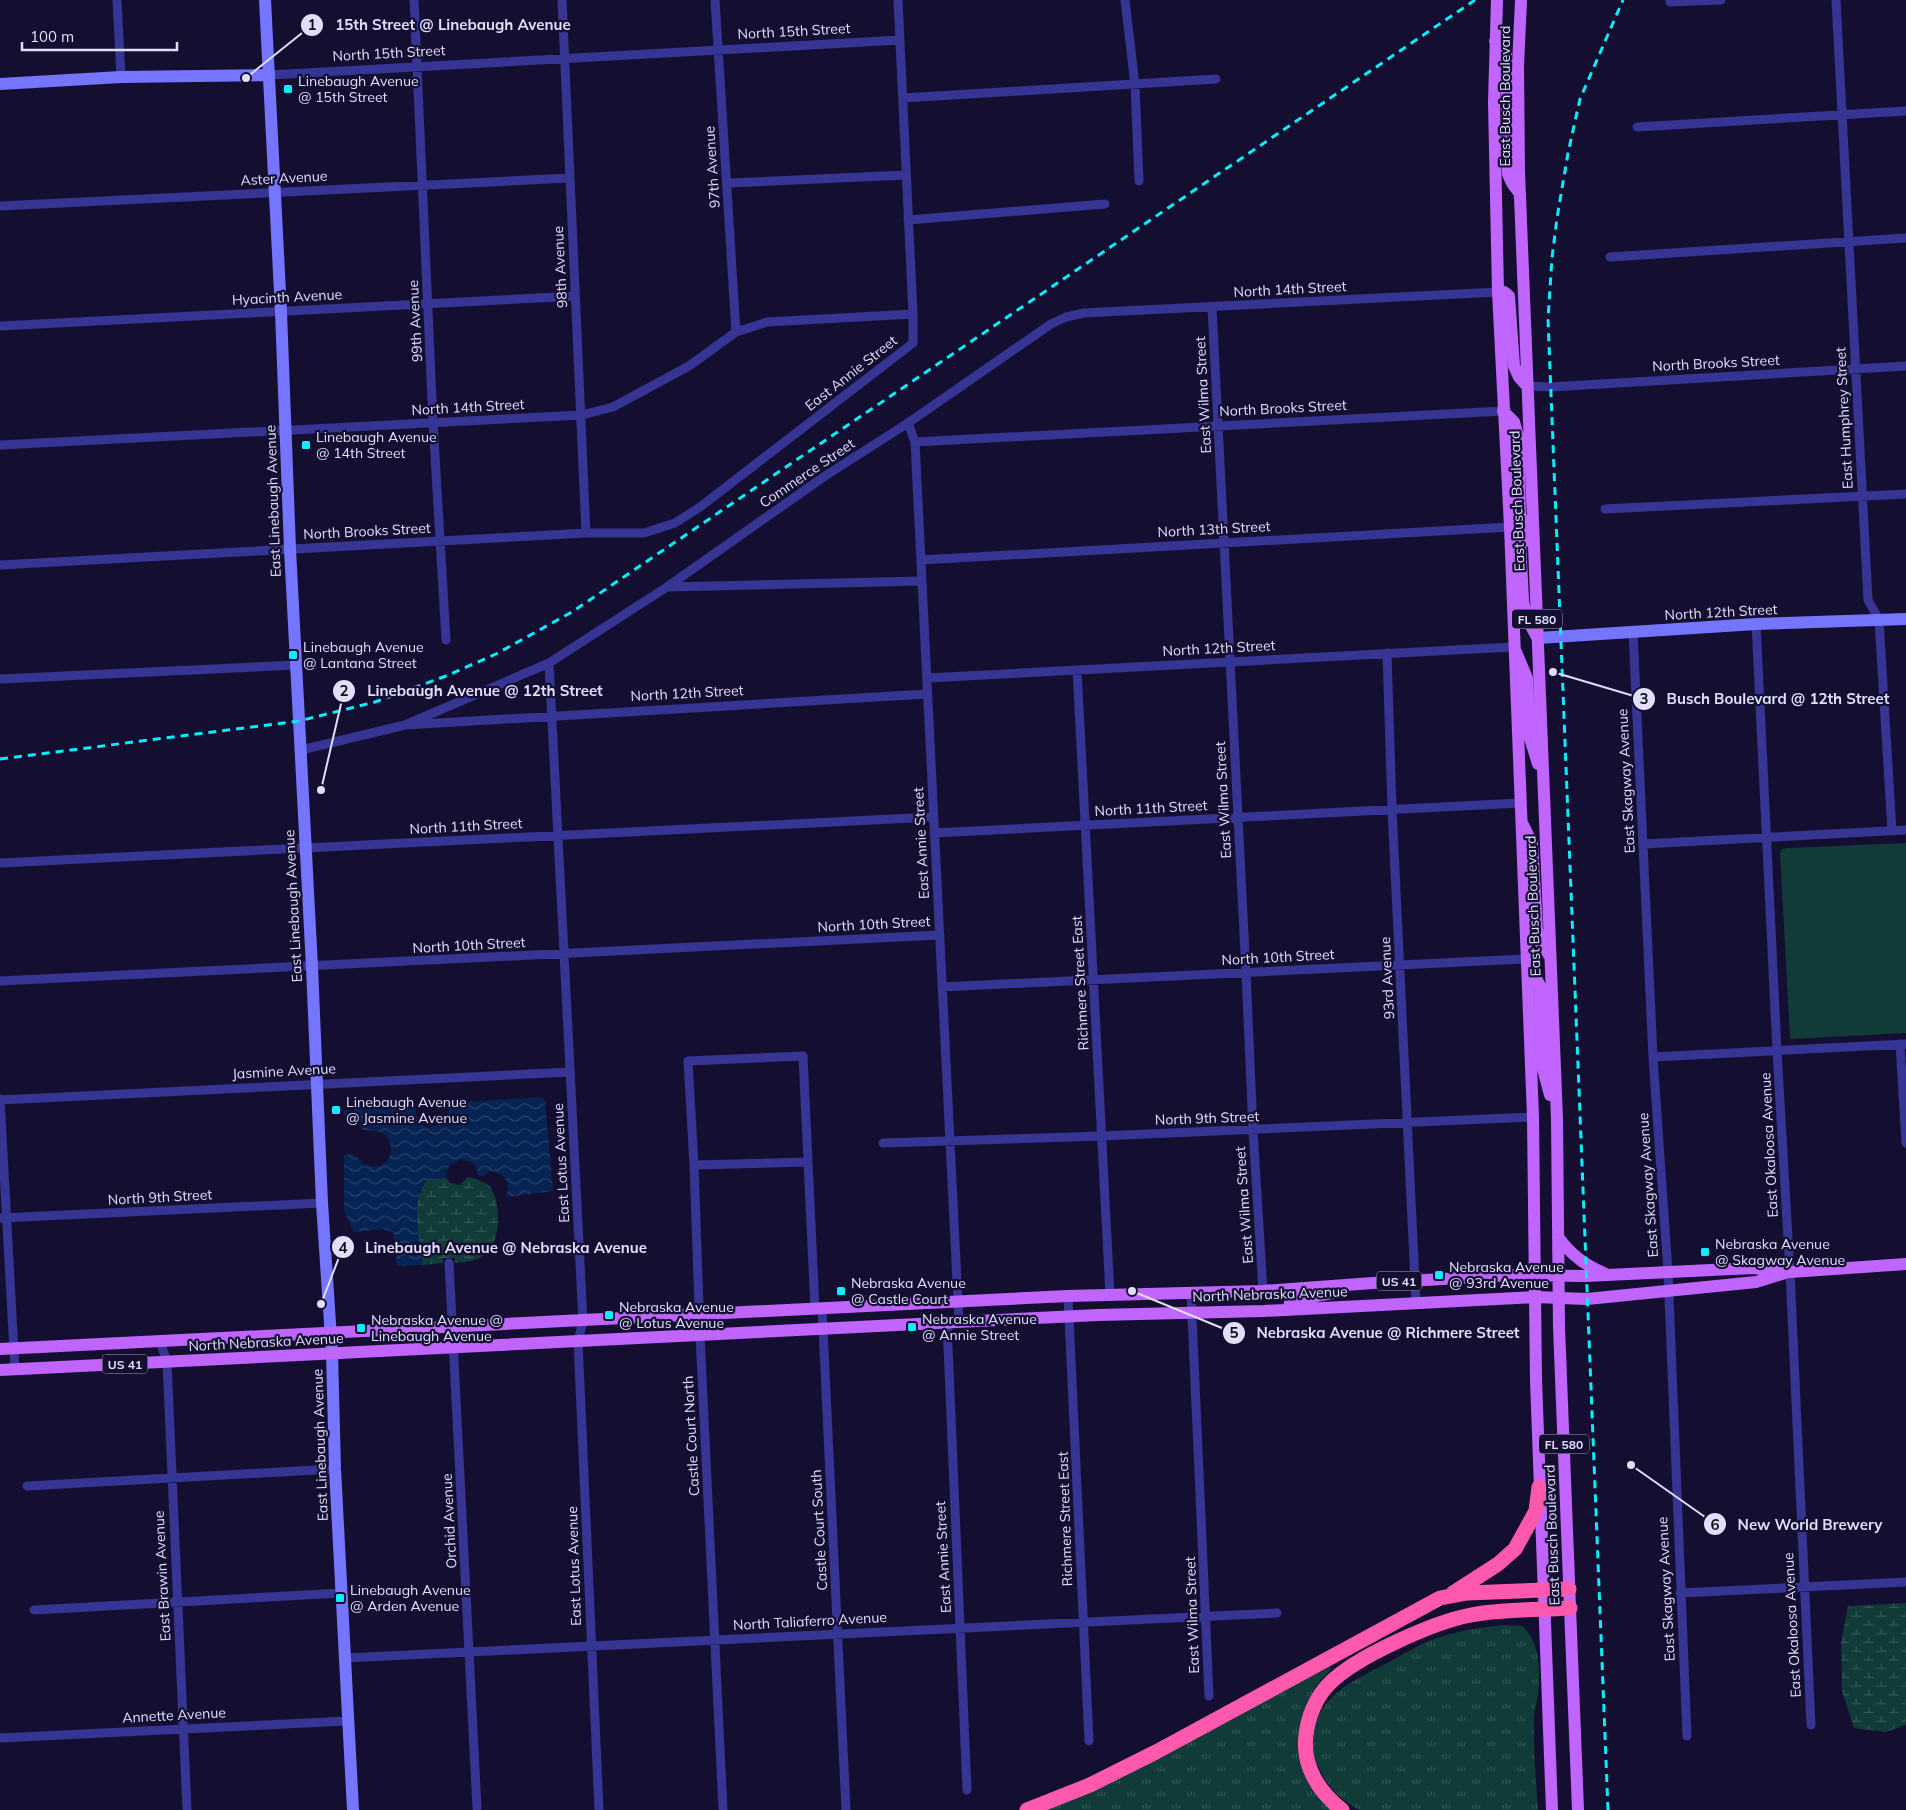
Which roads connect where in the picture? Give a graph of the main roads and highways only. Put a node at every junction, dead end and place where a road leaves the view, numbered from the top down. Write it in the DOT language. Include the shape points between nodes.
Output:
graph roads {
  1 [pos="1497,0"];
  2 [pos="1521,0"];
  3 [pos="1496,41"];
  4 [pos="1520,194"];
  5 [pos="1498,292"];
  6 [pos="1527,386"];
  7 [pos="1503,411"];
  8 [pos="1510,527"];
  9 [pos="1534,549"];
  10 [pos="1538,638"];
  11 [pos="1513,647"];
  12 [pos="1542,778"];
  13 [pos="1520,819"];
  14 [pos="1550,956"];
  15 [pos="1525,959"];
  16 [pos="1557,1119"];
  17 [pos="1558,1237"];
  18 [pos="1906,1264"];
  19 [pos="1790,1272"];
  20 [pos="1535,1274"];
  21 [pos="1609,1275"];
  22 [pos="1559,1276"];
  23 [pos="1344,1285"];
  24 [pos="1535,1297"];
  25 [pos="1559,1298"];
  26 [pos="1288,1310"];
  27 [pos="0,1349"];
  28 [pos="0,1370"];
  29 [pos="1539,1487"];
  30 [pos="1569,1589"];
  31 [pos="1544,1590"];
  32 [pos="1451,1595"];
  33 [pos="1570,1608"];
  34 [pos="1544,1610"];
  35 [pos="1027,1810"];
  36 [pos="1342,1810"];
  37 [pos="1552,1810"];
  38 [pos="1578,1810"];
  1 -- 3 [label="main road, East Busch Boulevard / FL 580"];
  2 -- 4 [label="main road, East Busch Boulevard / FL 580" via="1518,57"];
  3 -- 4 [label="main road" via="1504,47 1506,54 1508,174"];
  3 -- 5 [label="main road, East Busch Boulevard / FL 580"];
  4 -- 6 [label="main road, East Busch Boulevard / FL 580"];
  5 -- 6 [label="main road" via="1506,292 1510,298 1514,366"];
  5 -- 7 [label="main road, East Busch Boulevard / FL 580"];
  6 -- 9 [label="main road, East Busch Boulevard / FL 580"];
  7 -- 8 [label="main road, East Busch Boulevard / FL 580"];
  7 -- 9 [label="main road" via="1514,422 1518,436 1520,515"];
  8 -- 10 [label="main road" via="1518,533 1520,542 1522,600 1526,617"];
  8 -- 11 [label="main road, East Busch Boulevard / FL 580"];
  9 -- 10 [label="main road, East Busch Boulevard / FL 580"];
  10 -- 12 [label="main road, East Busch Boulevard / FL 580"];
  11 -- 12 [label="main road" via="1527,678 1530,738"];
  11 -- 13 [label="main road, East Busch Boulevard / FL 580"];
  12 -- 14 [label="main road, East Busch Boulevard / FL 580"];
  13 -- 14 [label="main road" via="1532,843 1536,930"];
  13 -- 15 [label="main road, East Busch Boulevard / FL 580"];
  14 -- 16 [label="main road, East Busch Boulevard / FL 580"];
  15 -- 16 [label="main road" via="1540,986 1543,1069"];
  15 -- 20 [label="main road, East Busch Boulevard / FL 580"];
  16 -- 17 [label="main road, East Busch Boulevard / FL 580"];
  17 -- 21 [label="main road" via="1577,1258"];
  17 -- 22 [label="main road, East Busch Boulevard / FL 580"];
  18 -- 19 [label="main road, North Nebraska Avenue / US 41"];
  19 -- 21 [label="main road, North Nebraska Avenue / US 41" via="1753,1268"];
  19 -- 25 [label="main road, North Nebraska Avenue / US 41" via="1756,1282 1668,1292 1587,1299"];
  20 -- 22 [label="main road, North Nebraska Avenue / US 41"];
  20 -- 23 [label="main road, North Nebraska Avenue / US 41"];
  20 -- 24 [label="main road, East Busch Boulevard / FL 580"];
  21 -- 22 [label="main road, North Nebraska Avenue / US 41"];
  22 -- 25 [label="main road, East Busch Boulevard / FL 580"];
  23 -- 26 [label="main road" via="1336,1293 1295,1300"];
  23 -- 27 [label="main road, North Nebraska Avenue / US 41"];
  24 -- 25 [label="main road, North Nebraska Avenue / US 41"];
  24 -- 26 [label="main road, North Nebraska Avenue / US 41"];
  24 -- 29 [label="main road, East Busch Boulevard / FL 580"];
  25 -- 30 [label="main road, East Busch Boulevard / FL 580"];
  26 -- 28 [label="main road, North Nebraska Avenue / US 41" via="953,1322"];
  29 -- 31 [label="main road, East Busch Boulevard / FL 580"];
  29 -- 32 [label="highway" via="1536,1512 1514,1548 1498,1564"];
  30 -- 31 [label="highway"];
  30 -- 33 [label="main road, East Busch Boulevard / FL 580"];
  31 -- 32 [label="highway"];
  31 -- 34 [label="main road, East Busch Boulevard / FL 580"];
  32 -- 35 [label="highway" via="1440,1598 1156,1752 1090,1785"];
  33 -- 34 [label="highway"];
  33 -- 38 [label="main road, East Busch Boulevard / FL 580"];
  34 -- 36 [label="highway" via="1473,1614 1446,1621 1351,1666 1328,1685 1309,1718 1305,1752 1317,1784"];
  34 -- 37 [label="main road, East Busch Boulevard / FL 580"];
}
